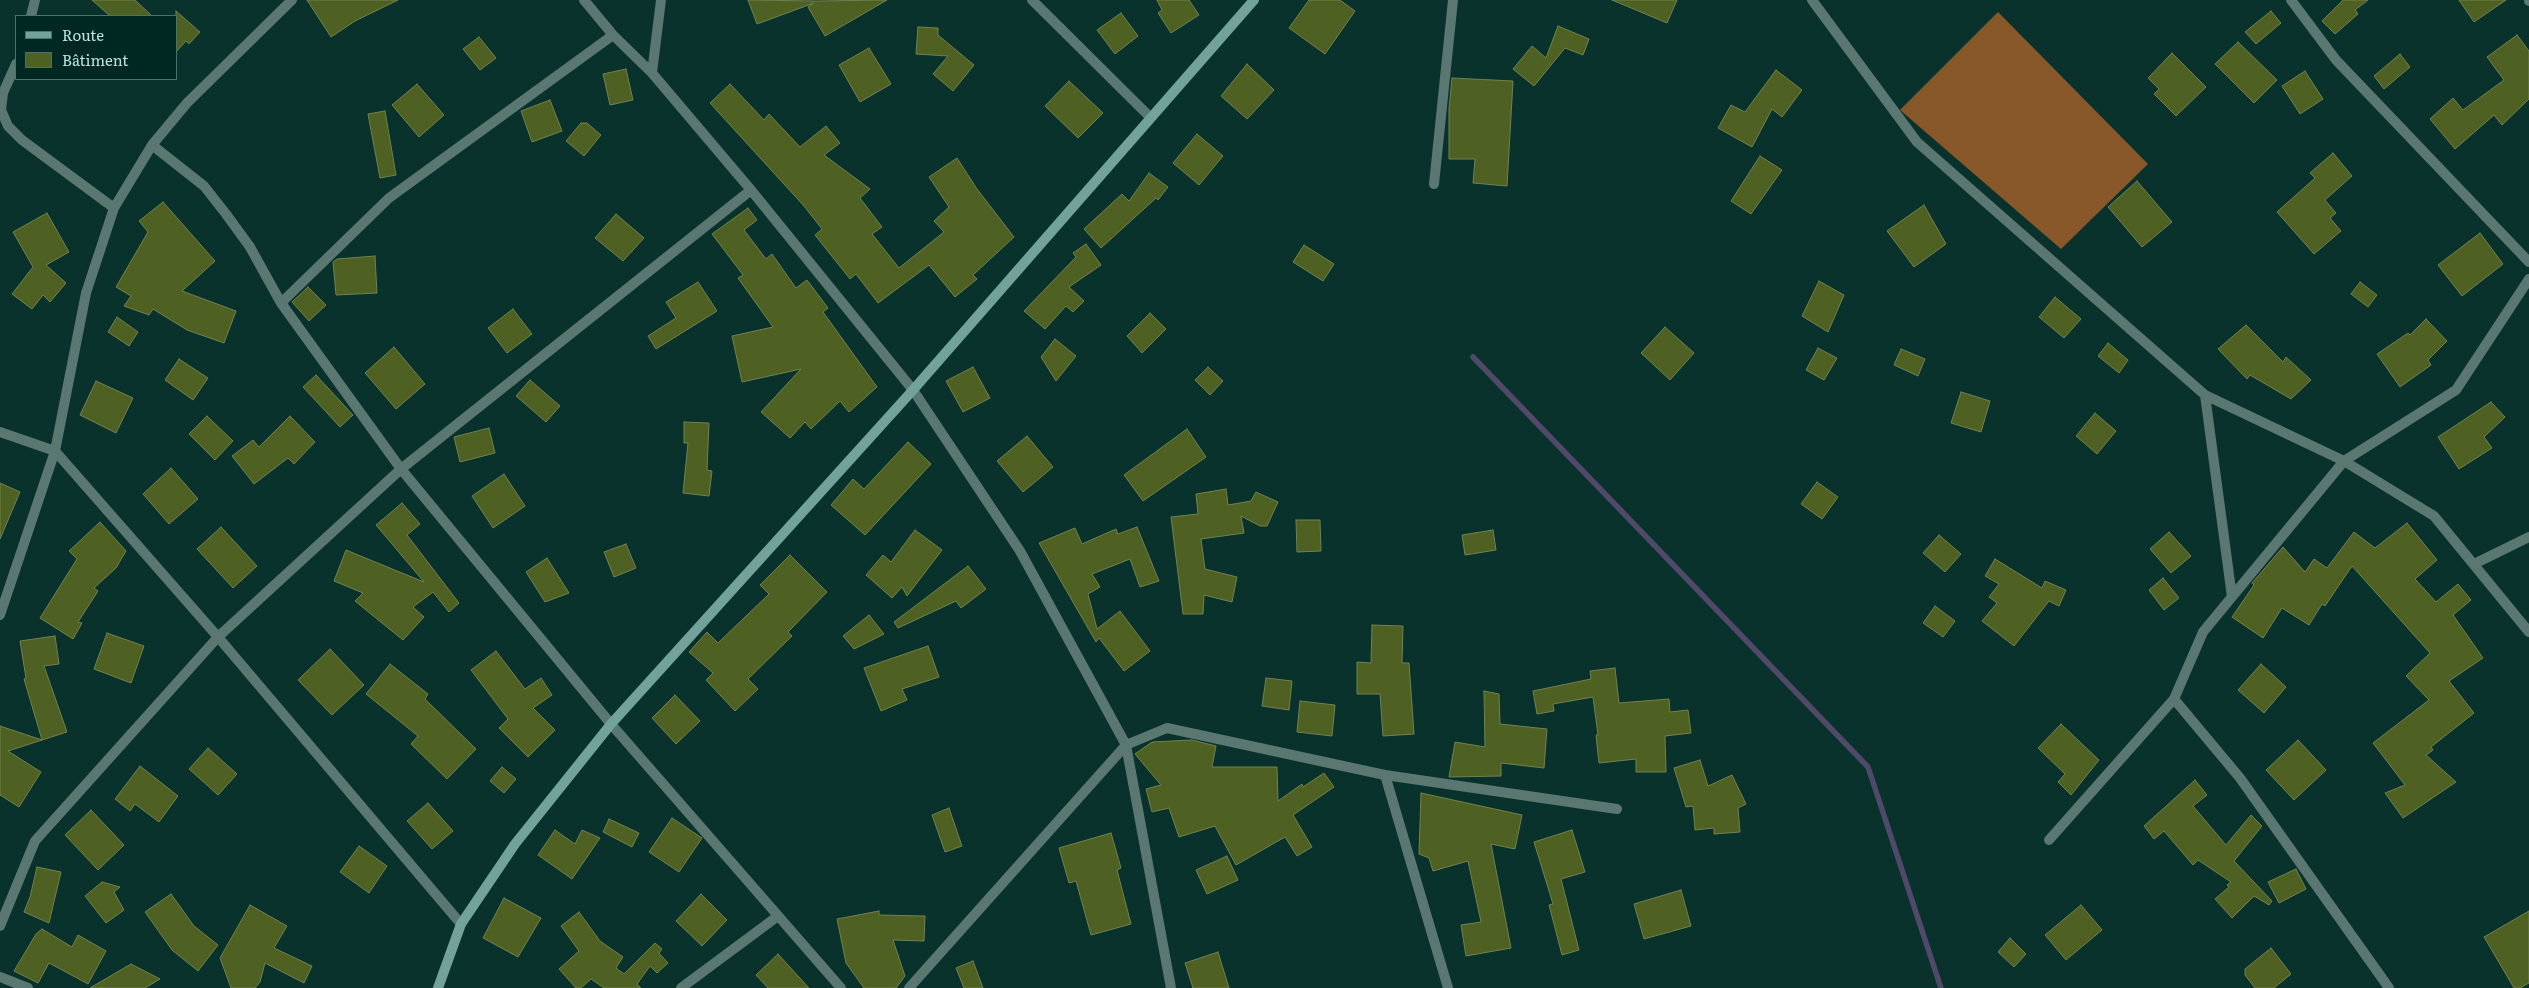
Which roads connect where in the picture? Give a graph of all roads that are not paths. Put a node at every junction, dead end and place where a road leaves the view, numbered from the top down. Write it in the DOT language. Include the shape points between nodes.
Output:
graph roads {
  1 [pos="34,0"];
  2 [pos="292,0"];
  3 [pos="584,0"];
  4 [pos="661,0"];
  5 [pos="1032,0"];
  6 [pos="1254,0"];
  7 [pos="1453,0"];
  8 [pos="1812,0"];
  9 [pos="2291,0"];
  10 [pos="31,15"];
  11 [pos="613,35"];
  12 [pos="15,66"];
  13 [pos="652,73"];
  14 [pos="1150,117"];
  15 [pos="152,145"];
  16 [pos="1434,184"];
  17 [pos="751,190"];
  18 [pos="114,208"];
  19 [pos="2529,262"];
  20 [pos="2529,279"];
  21 [pos="281,303"];
  22 [pos="913,390"];
  23 [pos="2205,395"];
  24 [pos="0,432"];
  25 [pos="55,451"];
  26 [pos="2344,461"];
  27 [pos="401,470"];
  28 [pos="2529,536"];
  29 [pos="2474,564"];
  30 [pos="2232,597"];
  31 [pos="0,615"];
  32 [pos="2529,632"];
  33 [pos="218,636"];
  34 [pos="2174,699"];
  35 [pos="611,724"];
  36 [pos="1126,745"];
  37 [pos="1385,776"];
  38 [pos="1617,809"];
  39 [pos="2049,840"];
  40 [pos="778,916"];
  41 [pos="460,924"];
  42 [pos="0,926"];
  43 [pos="0,976"];
  44 [pos="28,988"];
  45 [pos="438,988"];
  46 [pos="681,988"];
  47 [pos="841,988"];
  48 [pos="909,988"];
  49 [pos="1171,988"];
  50 [pos="1448,988"];
  51 [pos="2389,988"];
  1 -- 10 [label="street"];
  2 -- 15 [label="street" via="187,103"];
  3 -- 11 [label="street"];
  4 -- 13 [label="street"];
  5 -- 14 [label="street"];
  6 -- 14 [label="street"];
  7 -- 16 [label="street"];
  8 -- 23 [label="street" via="1917,142"];
  9 -- 19 [label="street" via="2336,60"];
  11 -- 13 [label="street"];
  11 -- 21 [label="street" via="389,198"];
  12 -- 18 [label="street" via="2,93 0,110 8,126 22,140"];
  13 -- 17 [label="street"];
  14 -- 22 [label="street"];
  15 -- 18 [label="street"];
  15 -- 21 [label="street" via="204,186 250,247"];
  17 -- 22 [label="street"];
  17 -- 27 [label="street"];
  18 -- 25 [label="street" via="86,293"];
  20 -- 26 [label="street" via="2456,390"];
  21 -- 27 [label="street"];
  22 -- 35 [label="street"];
  22 -- 36 [label="street" via="1020,551"];
  23 -- 26 [label="street"];
  23 -- 30 [label="street"];
  24 -- 25 [label="street"];
  25 -- 31 [label="street"];
  25 -- 33 [label="street"];
  26 -- 29 [label="street" via="2434,516"];
  26 -- 30 [label="street"];
  27 -- 33 [label="street"];
  27 -- 35 [label="street"];
  28 -- 29 [label="street"];
  29 -- 32 [label="street"];
  30 -- 34 [label="street" via="2203,632"];
  33 -- 41 [label="street"];
  33 -- 42 [label="street" via="35,841"];
  34 -- 39 [label="street"];
  34 -- 51 [label="street" via="2240,778"];
  35 -- 40 [label="street"];
  35 -- 41 [label="street" via="515,844"];
  36 -- 37 [label="street" via="1167,728"];
  36 -- 48 [label="street"];
  36 -- 49 [label="street"];
  37 -- 38 [label="street"];
  37 -- 50 [label="street"];
  40 -- 46 [label="street"];
  40 -- 47 [label="street"];
  41 -- 45 [label="street"];
  43 -- 44 [label="street"];
}
